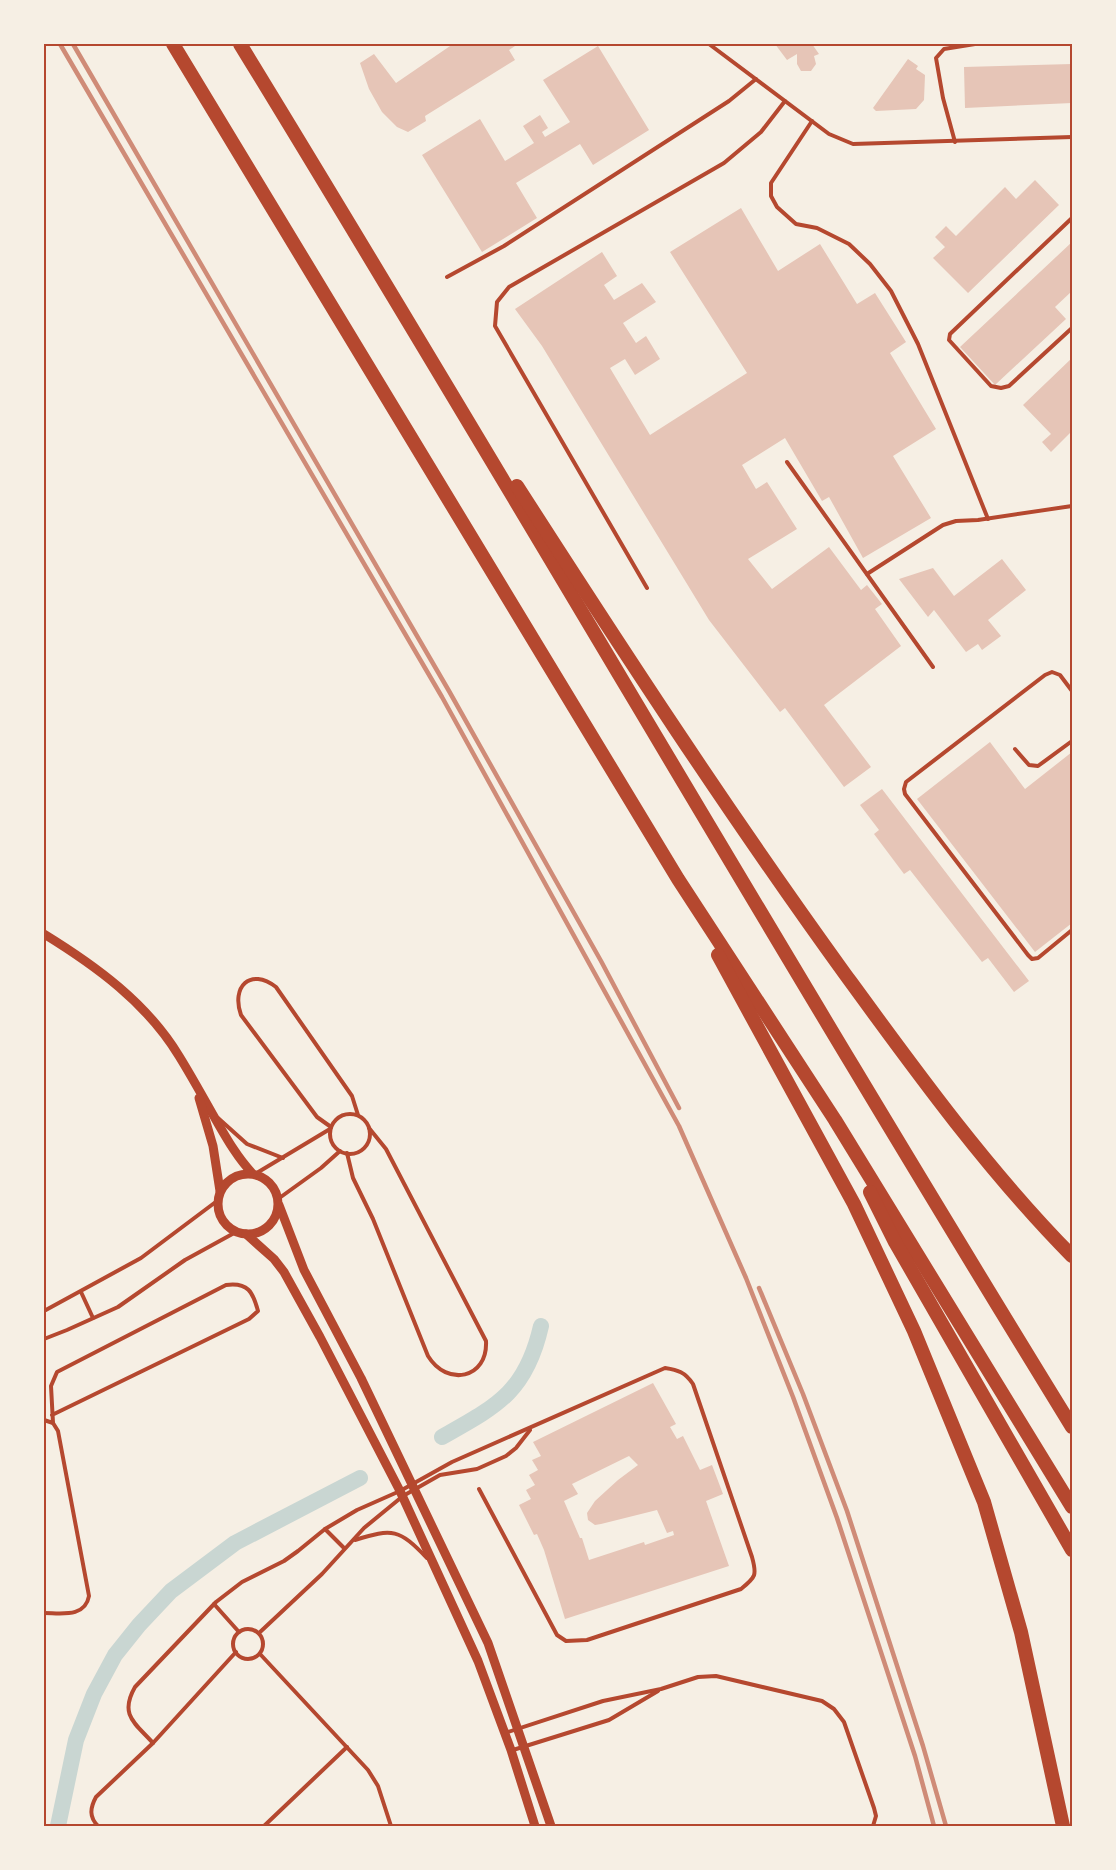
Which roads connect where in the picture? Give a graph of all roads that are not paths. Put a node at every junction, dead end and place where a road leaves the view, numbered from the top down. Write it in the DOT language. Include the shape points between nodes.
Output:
graph roads {
  1 [pos="173,44"];
  2 [pos="240,44"];
  3 [pos="709,44"];
  4 [pos="975,44"];
  5 [pos="1000,44"];
  6 [pos="1036,44"];
  7 [pos="756,80"];
  8 [pos="785,101"];
  9 [pos="812,121"];
  10 [pos="1072,137"];
  11 [pos="955,142"];
  12 [pos="1072,218"];
  13 [pos="375,264"];
  14 [pos="447,278"];
  15 [pos="1072,328"];
  16 [pos="787,462"];
  17 [pos="1072,506"];
  18 [pos="988,519"];
  19 [pos="867,574"];
  20 [pos="648,588"];
  21 [pos="933,667"];
  22 [pos="1072,691"];
  23 [pos="1072,741"];
  24 [pos="1015,749"];
  25 [pos="678,879"];
  26 [pos="1072,930"];
  27 [pos="44,934"];
  28 [pos="195,1087"];
  29 [pos="210,1108"];
  30 [pos="358,1115"];
  31 [pos="835,1120"];
  32 [pos="331,1128"];
  33 [pos="369,1128"];
  34 [pos="340,1151"];
  35 [pos="347,1153"];
  36 [pos="283,1158"];
  37 [pos="254,1174"];
  38 [pos="220,1191"];
  39 [pos="218,1201"];
  40 [pos="278,1202"];
  41 [pos="241,1233"];
  42 [pos="1072,1256"];
  43 [pos="81,1292"];
  44 [pos="44,1311"];
  45 [pos="93,1318"];
  46 [pos="44,1339"];
  47 [pos="52,1415"];
  48 [pos="44,1420"];
  49 [pos="53,1424"];
  50 [pos="1072,1427"];
  51 [pos="530,1429"];
  52 [pos="413,1486"];
  53 [pos="479,1489"];
  54 [pos="401,1494"];
  55 [pos="1072,1507"];
  56 [pos="325,1529"];
  57 [pos="353,1540"];
  58 [pos="344,1548"];
  59 [pos="1072,1550"];
  60 [pos="436,1567"];
  61 [pos="214,1604"];
  62 [pos="44,1613"];
  63 [pos="239,1632"];
  64 [pos="259,1633"];
  65 [pos="236,1652"];
  66 [pos="260,1654"];
  67 [pos="661,1689"];
  68 [pos="519,1728"];
  69 [pos="505,1733"];
  70 [pos="153,1743"];
  71 [pos="525,1746"];
  72 [pos="347,1747"];
  73 [pos="511,1750"];
  74 [pos="98,1827"];
  75 [pos="264,1827"];
  76 [pos="390,1827"];
  77 [pos="535,1827"];
  78 [pos="551,1827"];
  79 [pos="873,1827"];
  80 [pos="1063,1827"];
  1 -- 25 [label="highway"];
  2 -- 13 [label="highway"];
  3 -- 7 [label="lane"];
  4 -- 11 [label="lane" via="945,49 936,58"];
  5 -- 6 [label="lane"];
  7 -- 8 [label="lane"];
  7 -- 14 [label="lane" via="504,246"];
  8 -- 9 [label="lane"];
  8 -- 20 [label="lane" via="761,132 724,163 509,287 497,302 495,326"];
  9 -- 11 [label="lane" via="829,134 853,144"];
  9 -- 18 [label="lane" via="771,183 771,196 796,224 817,228 849,244 891,291 918,344"];
  10 -- 11 [label="lane"];
  12 -- 15 [label="lane" via="950,334 949,340 991,386 1001,388 1009,386"];
  13 -- 42 [label="highway" via="604,621 788,896 899,1048 1014,1194"];
  13 -- 50 [label="highway" via="916,1173"];
  16 -- 19 [label="lane"];
  17 -- 18 [label="lane"];
  18 -- 19 [label="lane" via="943,525"];
  19 -- 21 [label="lane"];
  22 -- 26 [label="lane" via="1060,675 1045,675 906,782 904,789 1032,959"];
  23 -- 24 [label="lane" via="1038,766 1029,765"];
  25 -- 31 [label="highway"];
  25 -- 80 [label="highway" via="854,1204 923,1352 984,1502 1021,1632"];
  27 -- 28 [label="street" via="92,965 138,1004 178,1054"];
  28 -- 29 [label="street"];
  28 -- 38 [label="street" via="213,1146"];
  29 -- 36 [label="lane" via="240,1140"];
  29 -- 37 [label="street" via="242,1163"];
  30 -- 32 [label="lane" via="345,1114"];
  30 -- 32 [label="lane" via="352,1096 276,987 254,978 243,984 237,993 241,1016 317,1117"];
  30 -- 33 [label="lane"];
  31 -- 55 [label="highway"];
  31 -- 59 [label="highway" via="895,1242"];
  32 -- 34 [label="lane" via="331,1142"];
  32 -- 36 [label="lane"];
  33 -- 35 [label="lane" via="364,1147"];
  33 -- 35 [label="lane" via="386,1149 486,1341 487,1353 474,1370 452,1375 441,1371 428,1356 353,1178"];
  34 -- 35 [label="lane"];
  34 -- 40 [label="lane"];
  36 -- 37 [label="lane"];
  37 -- 38 [label="street" via="234,1177"];
  37 -- 40 [label="street" via="271,1183"];
  38 -- 39 [label="street"];
  39 -- 41 [label="street" via="222,1220"];
  39 -- 43 [label="lane" via="141,1258"];
  40 -- 41 [label="street" via="277,1214 264,1229"];
  40 -- 52 [label="street" via="304,1270"];
  41 -- 45 [label="lane" via="185,1260 118,1306"];
  41 -- 54 [label="street" via="284,1272"];
  43 -- 44 [label="lane"];
  43 -- 45 [label="lane"];
  45 -- 46 [label="lane"];
  47 -- 47 [label="lane" via="51,1386 57,1372 226,1285 238,1284 254,1297 258,1311 249,1320"];
  47 -- 49 [label="lane"];
  48 -- 49 [label="lane"];
  49 -- 62 [label="lane" via="58,1431 90,1596 79,1611"];
  51 -- 52 [label="lane" via="452,1462"];
  51 -- 52 [label="lane" via="506,1456 477,1469 440,1475"];
  51 -- 53 [label="lane" via="665,1368 687,1375 752,1557 756,1570 753,1579 741,1589 598,1637 566,1641 557,1635"];
  52 -- 54 [label="lane"];
  52 -- 68 [label="street" via="488,1643"];
  54 -- 56 [label="lane" via="357,1510"];
  54 -- 57 [label="lane"];
  54 -- 60 [label="street"];
  56 -- 58 [label="lane"];
  56 -- 61 [label="lane" via="284,1561 242,1582"];
  57 -- 58 [label="lane"];
  57 -- 60 [label="lane" via="380,1532 404,1536"];
  58 -- 64 [label="lane"];
  60 -- 69 [label="street"];
  61 -- 63 [label="lane"];
  61 -- 70 [label="lane" via="128,1698 130,1717"];
  63 -- 64 [label="lane" via="250,1629"];
  63 -- 65 [label="lane" via="233,1641"];
  64 -- 66 [label="lane" via="264,1644"];
  65 -- 66 [label="lane" via="245,1659"];
  65 -- 70 [label="lane"];
  66 -- 72 [label="lane"];
  67 -- 68 [label="lane" via="603,1701"];
  67 -- 71 [label="lane" via="609,1720"];
  67 -- 79 [label="lane" via="698,1677 716,1676 822,1701 844,1722 874,1808"];
  68 -- 69 [label="lane"];
  68 -- 71 [label="street"];
  69 -- 73 [label="street"];
  70 -- 74 [label="lane" via="96,1797 91,1816"];
  71 -- 73 [label="lane"];
  71 -- 78 [label="street"];
  72 -- 75 [label="lane"];
  72 -- 76 [label="lane" via="378,1786"];
  73 -- 77 [label="street"];
}
